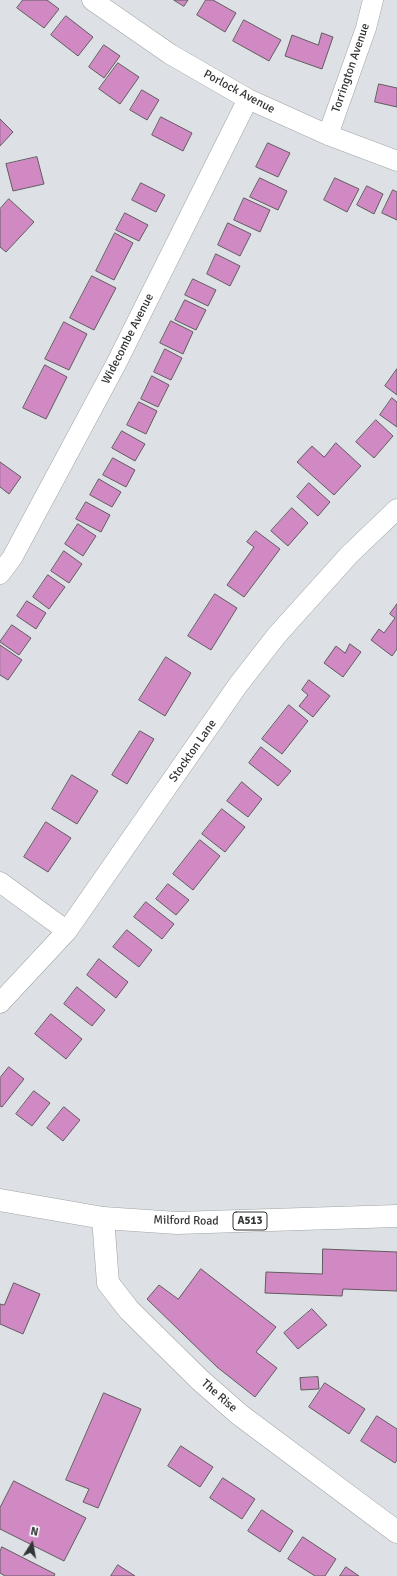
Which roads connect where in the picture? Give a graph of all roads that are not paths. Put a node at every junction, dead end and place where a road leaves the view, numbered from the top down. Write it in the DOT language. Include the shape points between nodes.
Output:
graph roads {
  1 [pos="92,0"];
  2 [pos="373,0"];
  3 [pos="248,99"];
  4 [pos="328,136"];
  5 [pos="397,161"];
  6 [pos="397,509"];
  7 [pos="6,552"];
  8 [pos="0,574"];
  9 [pos="0,882"];
  10 [pos="67,931"];
  11 [pos="0,1003"];
  12 [pos="0,1200"];
  13 [pos="397,1216"];
  14 [pos="103,1218"];
  15 [pos="397,1532"];
  1 -- 3 [label="street, Porlock Avenue" via="170,54"];
  2 -- 4 [label="street, Torrington Avenue" via="366,28"];
  3 -- 4 [label="street, Porlock Avenue"];
  3 -- 7 [label="street, Widecombe Avenue" via="116,364"];
  4 -- 5 [label="street, Porlock Avenue"];
  6 -- 10 [label="street, Stockton Lane" via="349,555 277,635 238,685"];
  7 -- 8 [label="street, Widecombe Avenue"];
  9 -- 10 [label="street"];
  10 -- 11 [label="street, Stockton Lane"];
  12 -- 14 [label="main road, Milford Road / A513"];
  13 -- 14 [label="main road, Milford Road / A513" via="177,1223"];
  14 -- 15 [label="main road, The Rise" via="108,1283 128,1310 240,1415"];
}
